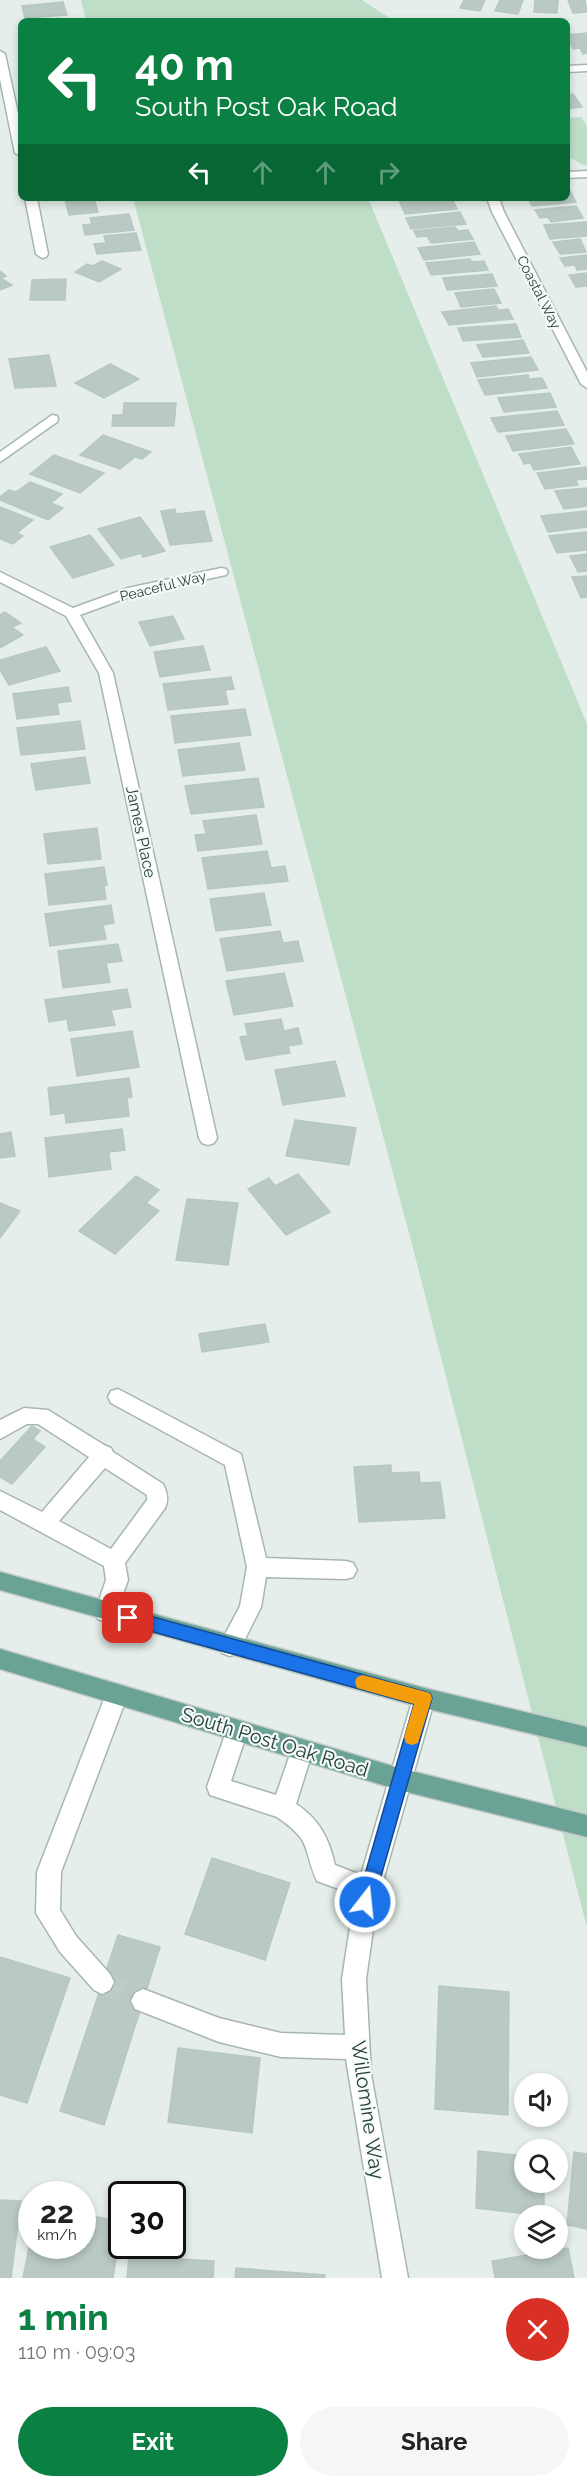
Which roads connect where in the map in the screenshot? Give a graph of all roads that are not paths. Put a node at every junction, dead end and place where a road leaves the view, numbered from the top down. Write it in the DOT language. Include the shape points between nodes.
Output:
graph roads {
  1 [pos="0,54"];
  2 [pos="587,68"];
  3 [pos="570,69"];
  4 [pos="18,139"];
  5 [pos="587,174"];
  6 [pos="570,175"];
  7 [pos="32,201"];
  8 [pos="495,201"];
  9 [pos="42,254"];
  10 [pos="587,384"];
  11 [pos="52,419"];
  12 [pos="0,458"];
  13 [pos="220,572"];
  14 [pos="0,576"];
  15 [pos="72,613"];
  16 [pos="208,1138"];
  17 [pos="118,1397"];
  18 [pos="0,1430"];
  19 [pos="104,1454"];
  20 [pos="0,1500"];
  21 [pos="44,1524"];
  22 [pos="114,1561"];
  23 [pos="257,1567"];
  24 [pos="346,1570"];
  25 [pos="0,1581"];
  26 [pos="106,1612"];
  27 [pos="230,1646"];
  28 [pos="0,1659"];
  29 [pos="117,1694"];
  30 [pos="424,1698"];
  31 [pos="237,1730"];
  32 [pos="587,1737"];
  33 [pos="302,1750"];
  34 [pos="399,1779"];
  35 [pos="283,1808"];
  36 [pos="587,1826"];
  37 [pos="369,1889"];
  38 [pos="102,1982"];
  39 [pos="143,2001"];
  40 [pos="357,2047"];
  41 [pos="395,2278"];
  1 -- 4 [label="street"];
  2 -- 3 [label="street"];
  5 -- 6 [label="street"];
  7 -- 9 [label="street"];
  8 -- 10 [label="street, Coastal Way"];
  11 -- 12 [label="street"];
  13 -- 15 [label="street, Peaceful Way" via="134,591"];
  14 -- 15 [label="street"];
  15 -- 16 [label="street, James Place" via="106,674"];
  17 -- 23 [label="street" via="234,1460"];
  18 -- 19 [label="street" via="24,1416 41,1416"];
  19 -- 21 [label="street"];
  19 -- 22 [label="street" via="156,1490 158,1502"];
  20 -- 21 [label="street"];
  21 -- 22 [label="street"];
  22 -- 26 [label="street" via="117,1580"];
  23 -- 24 [label="street"];
  23 -- 27 [label="street" via="250,1607"];
  25 -- 26 [label="main road"];
  26 -- 27 [label="main road"];
  27 -- 30 [label="main road"];
  28 -- 29 [label="main road, South Post Oak Road"];
  29 -- 31 [label="main road, South Post Oak Road"];
  29 -- 38 [label="street" via="49,1872 48,1913 68,1944"];
  30 -- 32 [label="main road"];
  30 -- 34 [label="street, Willomine Way"];
  31 -- 33 [label="main road, South Post Oak Road"];
  31 -- 35 [label="street" via="218,1787"];
  33 -- 34 [label="main road, South Post Oak Road"];
  33 -- 35 [label="street"];
  34 -- 36 [label="main road, South Post Oak Road"];
  34 -- 37 [label="street, Willomine Way"];
  35 -- 37 [label="street" via="305,1822 318,1841 324,1873"];
  37 -- 40 [label="street, Willomine Way" via="354,1979"];
  39 -- 40 [label="street" via="219,2030 281,2045"];
  40 -- 41 [label="street, Willomine Way"];
}
